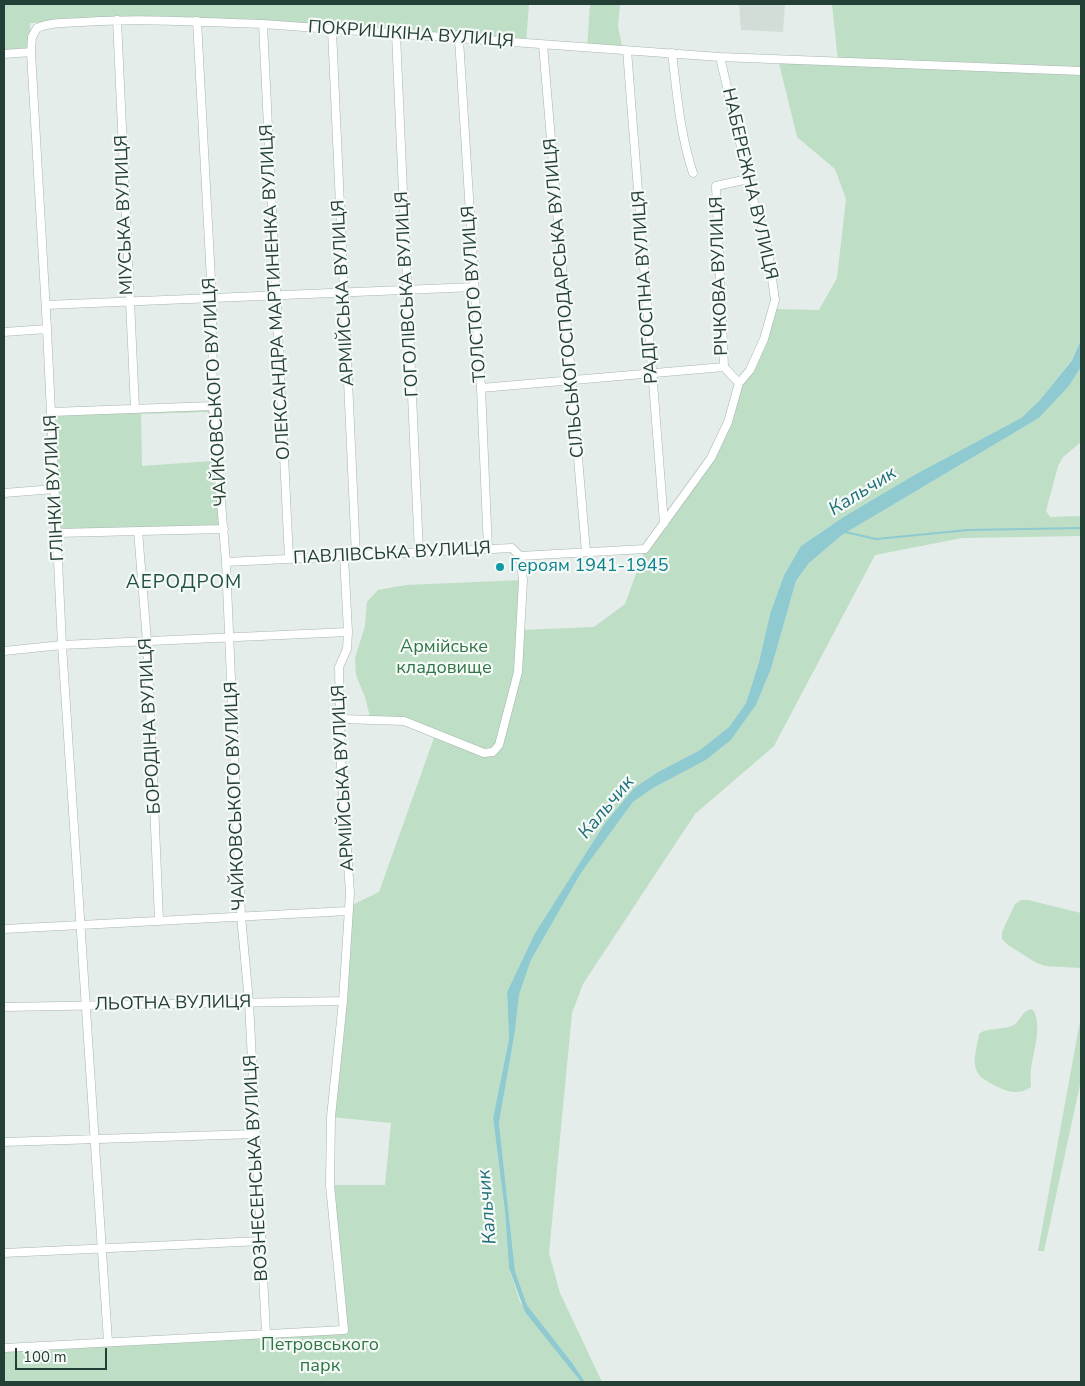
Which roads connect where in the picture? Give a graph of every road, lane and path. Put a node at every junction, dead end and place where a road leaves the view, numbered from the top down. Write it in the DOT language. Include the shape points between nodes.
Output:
graph roads {
  1 [pos="117,20"];
  2 [pos="197,21"];
  3 [pos="263,24"];
  4 [pos="332,30"];
  5 [pos="396,34"];
  6 [pos="458,39"];
  7 [pos="543,45"];
  8 [pos="627,50"];
  9 [pos="31,52"];
  10 [pos="672,53"];
  11 [pos="4,54"];
  12 [pos="720,57"];
  13 [pos="1081,71"];
  14 [pos="693,174"];
  15 [pos="748,179"];
  16 [pos="474,287"];
  17 [pos="408,290"];
  18 [pos="344,293"];
  19 [pos="277,296"];
  20 [pos="212,298"];
  21 [pos="129,302"];
  22 [pos="46,305"];
  23 [pos="47,329"];
  24 [pos="4,332"];
  25 [pos="724,367"];
  26 [pos="652,373"];
  27 [pos="572,380"];
  28 [pos="739,382"];
  29 [pos="481,388"];
  30 [pos="213,406"];
  31 [pos="135,409"];
  32 [pos="51,412"];
  33 [pos="55,489"];
  34 [pos="4,493"];
  35 [pos="664,523"];
  36 [pos="224,529"];
  37 [pos="138,531"];
  38 [pos="57,533"];
  39 [pos="488,549"];
  40 [pos="586,552"];
  41 [pos="419,553"];
  42 [pos="344,556"];
  43 [pos="356,556"];
  44 [pos="520,556"];
  45 [pos="289,559"];
  46 [pos="226,562"];
  47 [pos="348,632"];
  48 [pos="229,637"];
  49 [pos="147,641"];
  50 [pos="62,645"];
  51 [pos="4,651"];
  52 [pos="341,719"];
  53 [pos="348,911"];
  54 [pos="241,916"];
  55 [pos="159,920"];
  56 [pos="80,924"];
  57 [pos="4,929"];
  58 [pos="343,1001"];
  59 [pos="249,1002"];
  60 [pos="85,1006"];
  61 [pos="4,1007"];
  62 [pos="256,1134"];
  63 [pos="94,1139"];
  64 [pos="4,1142"];
  65 [pos="261,1241"];
  66 [pos="102,1248"];
  67 [pos="4,1254"];
  68 [pos="266,1333"];
  69 [pos="108,1342"];
  70 [pos="4,1348"];
  1 -- 2 [label="street, ПОКРИШКІНА ВУЛИЦЯ"];
  1 -- 9 [label="street, ПОКРИШКІНА ВУЛИЦЯ" via="42,26 33,32"];
  1 -- 21 [label="street, МІУСЬКА ВУЛИЦЯ"];
  2 -- 3 [label="street, ПОКРИШКІНА ВУЛИЦЯ"];
  2 -- 20 [label="street, ЧАЙКОВСЬКОГО ВУЛИЦЯ"];
  3 -- 4 [label="street, ПОКРИШКІНА ВУЛИЦЯ"];
  3 -- 19 [label="street, ОЛЕКСАНДРА МАРТИНЕНКА ВУЛИЦЯ"];
  4 -- 5 [label="street, ПОКРИШКІНА ВУЛИЦЯ"];
  4 -- 18 [label="street, АРМІЙСЬКА ВУЛИЦЯ"];
  5 -- 6 [label="street, ПОКРИШКІНА ВУЛИЦЯ"];
  5 -- 17 [label="street, ГОГОЛІВСЬКА ВУЛИЦЯ"];
  6 -- 7 [label="street, ПОКРИШКІНА ВУЛИЦЯ"];
  6 -- 16 [label="street, ТОЛСТОГО ВУЛИЦЯ"];
  7 -- 8 [label="street, ПОКРИШКІНА ВУЛИЦЯ"];
  7 -- 27 [label="street, СІЛЬСЬКОГОСПОДАРСЬКА ВУЛИЦЯ"];
  8 -- 10 [label="street, ПОКРИШКІНА ВУЛИЦЯ"];
  8 -- 26 [label="street, РАДГОСПНА ВУЛИЦЯ"];
  9 -- 11 [label="street"];
  9 -- 22 [label="street, ГЛІНКИ ВУЛИЦЯ"];
  10 -- 12 [label="street, ПОКРИШКІНА ВУЛИЦЯ"];
  10 -- 14 [label="street" via="680,124"];
  12 -- 13 [label="street, ПОКРИШКІНА ВУЛИЦЯ"];
  12 -- 15 [label="street, НАБЕРЕЖНА ВУЛИЦЯ"];
  15 -- 25 [label="street, РІЧКОВА ВУЛИЦЯ" via="716,186"];
  15 -- 28 [label="street, НАБЕРЕЖНА ВУЛИЦЯ" via="766,236 775,300 764,339 750,370"];
  16 -- 17 [label="street"];
  16 -- 29 [label="street, ТОЛСТОГО ВУЛИЦЯ"];
  17 -- 18 [label="street"];
  17 -- 41 [label="street, ГОГОЛІВСЬКА ВУЛИЦЯ"];
  18 -- 19 [label="street"];
  18 -- 43 [label="street, АРМІЙСЬКА ВУЛИЦЯ"];
  19 -- 20 [label="street"];
  19 -- 45 [label="street, ОЛЕКСАНДРА МАРТИНЕНКА ВУЛИЦЯ"];
  20 -- 21 [label="street"];
  20 -- 30 [label="street, ЧАЙКОВСЬКОГО ВУЛИЦЯ"];
  21 -- 22 [label="street"];
  21 -- 31 [label="street, МІУСЬКА ВУЛИЦЯ"];
  22 -- 23 [label="street, ГЛІНКИ ВУЛИЦЯ"];
  23 -- 24 [label="street"];
  23 -- 32 [label="street, ГЛІНКИ ВУЛИЦЯ"];
  25 -- 26 [label="street"];
  25 -- 28 [label="street"];
  26 -- 27 [label="street"];
  26 -- 35 [label="street, РАДГОСПНА ВУЛИЦЯ"];
  27 -- 29 [label="street"];
  27 -- 40 [label="street, СІЛЬСЬКОГОСПОДАРСЬКА ВУЛИЦЯ"];
  28 -- 35 [label="street, НАБЕРЕЖНА ВУЛИЦЯ" via="728,422 711,458"];
  29 -- 39 [label="street, ТОЛСТОГО ВУЛИЦЯ"];
  30 -- 31 [label="street"];
  30 -- 36 [label="street, ЧАЙКОВСЬКОГО ВУЛИЦЯ"];
  31 -- 32 [label="street"];
  32 -- 33 [label="street, ГЛІНКИ ВУЛИЦЯ"];
  33 -- 34 [label="street"];
  33 -- 38 [label="street, ГЛІНКИ ВУЛИЦЯ"];
  35 -- 40 [label="street, ПАВЛІВСЬКА ВУЛИЦЯ" via="645,549"];
  36 -- 37 [label="street"];
  36 -- 46 [label="street, ЧАЙКОВСЬКОГО ВУЛИЦЯ"];
  37 -- 38 [label="street"];
  37 -- 49 [label="street, БОРОДІНА ВУЛИЦЯ"];
  38 -- 50 [label="street, ГЛІНКИ ВУЛИЦЯ"];
  39 -- 41 [label="street, ПАВЛІВСЬКА ВУЛИЦЯ"];
  39 -- 44 [label="street, ПАВЛІВСЬКА ВУЛИЦЯ" via="512,548"];
  40 -- 44 [label="street, ПАВЛІВСЬКА ВУЛИЦЯ"];
  41 -- 43 [label="street, ПАВЛІВСЬКА ВУЛИЦЯ"];
  42 -- 43 [label="street, ПАВЛІВСЬКА ВУЛИЦЯ"];
  42 -- 45 [label="street, ПАВЛІВСЬКА ВУЛИЦЯ"];
  42 -- 47 [label="street, АРМІЙСЬКА ВУЛИЦЯ"];
  44 -- 52 [label="street" via="523,580 518,672 499,745 493,752 484,753 404,721"];
  45 -- 46 [label="street, ПАВЛІВСЬКА ВУЛИЦЯ"];
  46 -- 48 [label="street, ЧАЙКОВСЬКОГО ВУЛИЦЯ"];
  47 -- 48 [label="street"];
  47 -- 52 [label="street, АРМІЙСЬКА ВУЛИЦЯ" via="339,667"];
  48 -- 49 [label="street"];
  48 -- 54 [label="street, ЧАЙКОВСЬКОГО ВУЛИЦЯ"];
  49 -- 50 [label="street"];
  49 -- 55 [label="street, БОРОДІНА ВУЛИЦЯ"];
  50 -- 51 [label="street"];
  50 -- 56 [label="street, ГЛІНКИ ВУЛИЦЯ"];
  52 -- 53 [label="street, АРМІЙСЬКА ВУЛИЦЯ" via="350,893"];
  53 -- 54 [label="street"];
  53 -- 58 [label="street, АРМІЙСЬКА ВУЛИЦЯ"];
  54 -- 55 [label="street"];
  54 -- 59 [label="street, ЧАЙКОВСЬКОГО ВУЛИЦЯ"];
  55 -- 56 [label="street"];
  56 -- 57 [label="street"];
  56 -- 60 [label="street, ГЛІНКИ ВУЛИЦЯ"];
  58 -- 59 [label="street, ЛЬОТНА ВУЛИЦЯ"];
  58 -- 68 [label="street" via="331,1117 330,1185 344,1330"];
  59 -- 60 [label="street, ЛЬОТНА ВУЛИЦЯ"];
  59 -- 62 [label="street, ВОЗНЕСЕНСЬКА ВУЛИЦЯ"];
  60 -- 61 [label="street, ЛЬОТНА ВУЛИЦЯ"];
  60 -- 63 [label="street, ГЛІНКИ ВУЛИЦЯ"];
  62 -- 63 [label="street"];
  62 -- 65 [label="street, ВОЗНЕСЕНСЬКА ВУЛИЦЯ"];
  63 -- 64 [label="street"];
  63 -- 66 [label="street, ГЛІНКИ ВУЛИЦЯ"];
  65 -- 66 [label="street"];
  65 -- 68 [label="street, ВОЗНЕСЕНСЬКА ВУЛИЦЯ"];
  66 -- 67 [label="street"];
  66 -- 69 [label="street, ГЛІНКИ ВУЛИЦЯ"];
  68 -- 69 [label="street"];
  69 -- 70 [label="street"];
}
